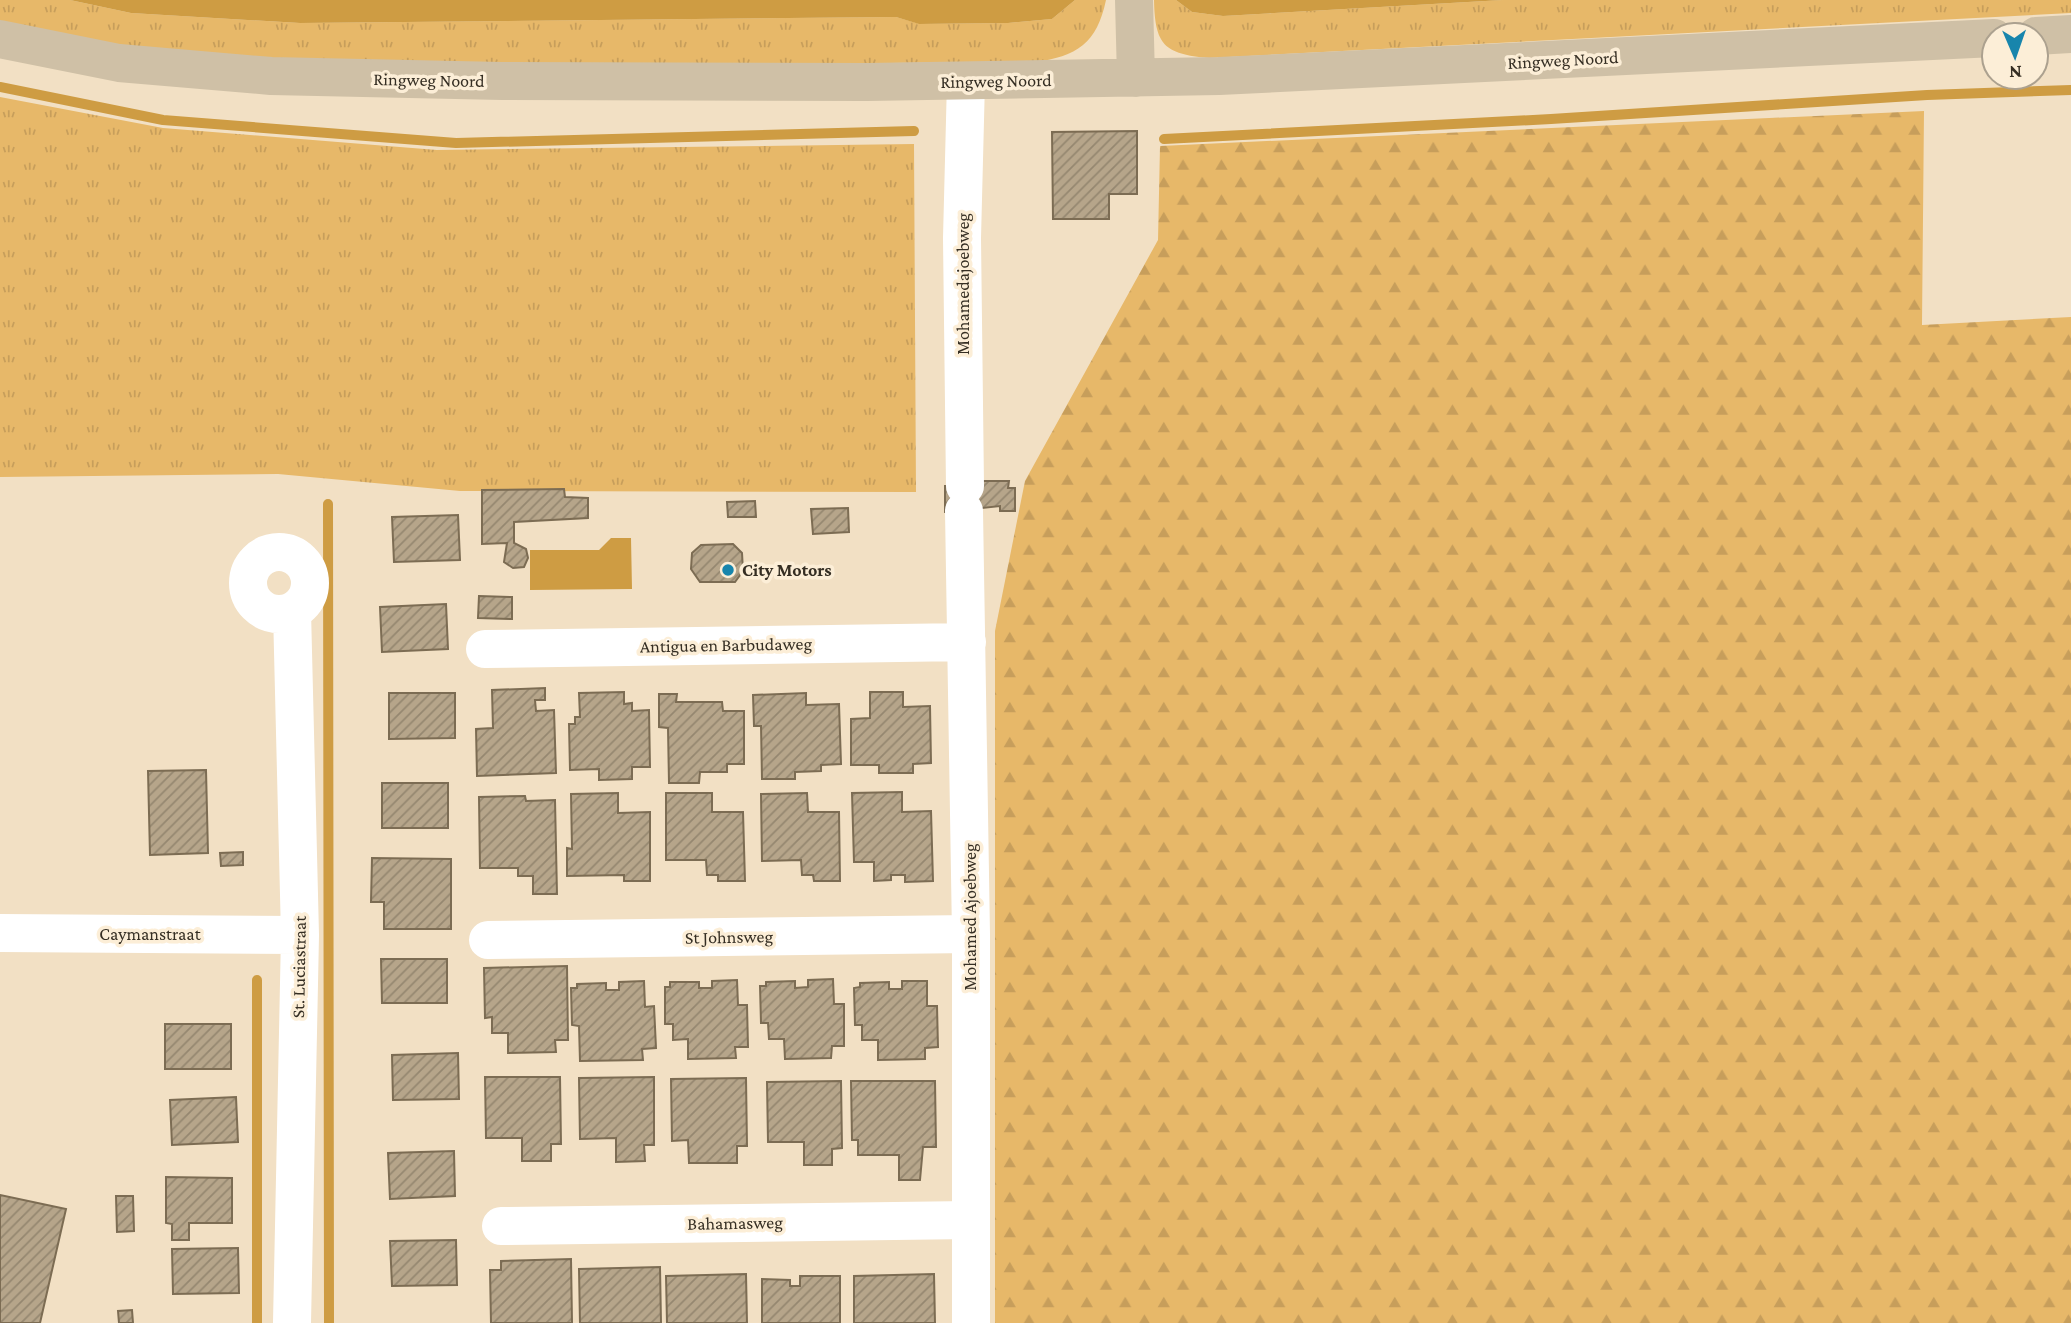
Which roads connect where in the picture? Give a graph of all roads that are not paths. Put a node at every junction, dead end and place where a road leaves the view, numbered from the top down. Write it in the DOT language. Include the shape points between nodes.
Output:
graph roads {
  1 [pos="1134,0"];
  2 [pos="2071,34"];
  3 [pos="2050,35"];
  4 [pos="1980,39"];
  5 [pos="0,40"];
  6 [pos="1136,78"];
  7 [pos="966,81"];
  8 [pos="965,499"];
  9 [pos="292,611"];
  10 [pos="967,642"];
  11 [pos="485,649"];
  12 [pos="0,933"];
  13 [pos="971,934"];
  14 [pos="300,935"];
  15 [pos="488,940"];
  16 [pos="970,1220"];
  17 [pos="501,1226"];
  18 [pos="292,1323"];
  19 [pos="971,1323"];
  1 -- 6 [label="street"];
  2 -- 3 [label="street"];
  4 -- 6 [label="street, Ringweg Noord"];
  5 -- 7 [label="street, Ringweg Noord" via="120,63 271,76"];
  6 -- 7 [label="street, Ringweg Noord"];
  7 -- 8 [label="street, Mohamedajoebweg" via="962,238"];
  8 -- 10 [label="street, Mohamed Ajoebweg"];
  9 -- 14 [label="street, St. Luciastraat"];
  10 -- 11 [label="street, Antigua en Barbudaweg"];
  10 -- 13 [label="street, Mohamed Ajoebweg"];
  12 -- 14 [label="street, Caymanstraat"];
  13 -- 15 [label="street, St Johnsweg"];
  13 -- 16 [label="street, Mohamed Ajoebweg"];
  14 -- 18 [label="street, St. Luciastraat"];
  16 -- 17 [label="street, Bahamasweg"];
  16 -- 19 [label="street, Mohamed Ajoebweg"];
}
